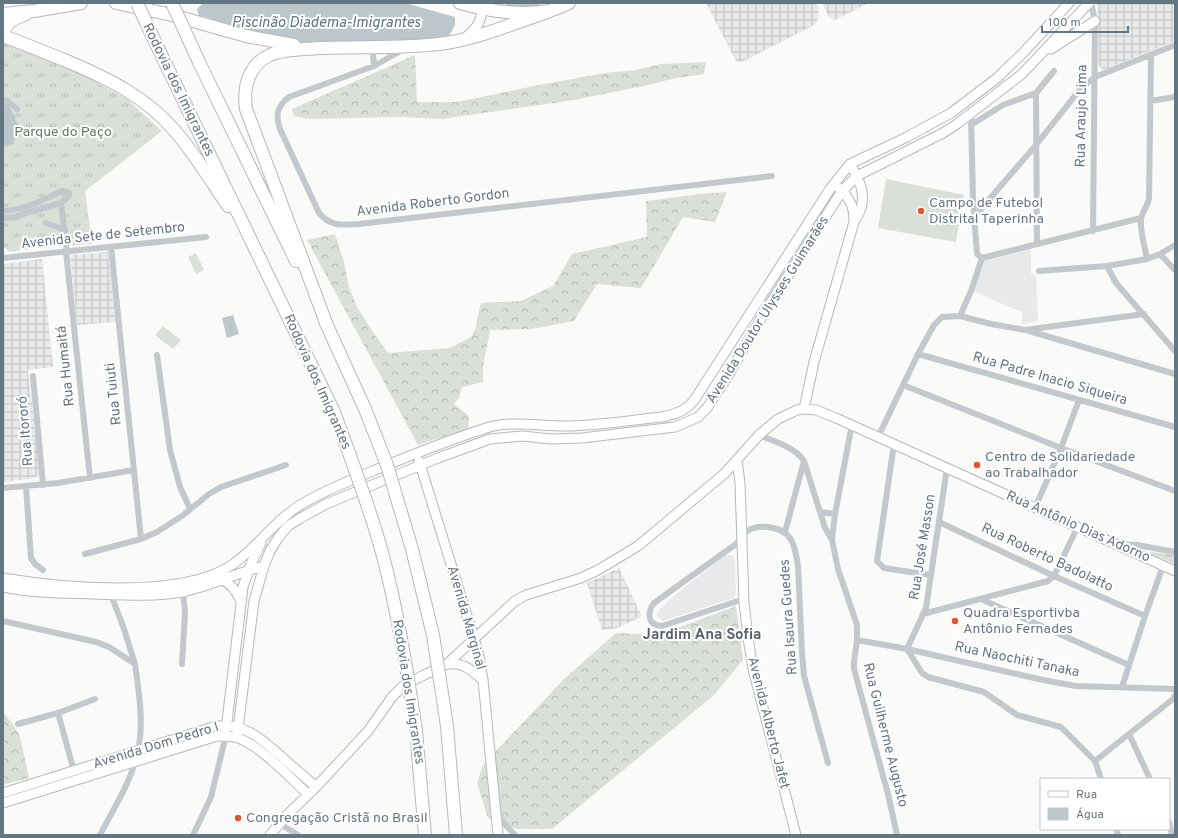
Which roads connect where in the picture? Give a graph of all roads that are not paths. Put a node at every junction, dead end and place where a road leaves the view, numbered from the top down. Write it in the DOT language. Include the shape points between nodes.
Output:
graph roads {
  1 [pos="81,3"];
  2 [pos="116,3"];
  3 [pos="137,3"];
  4 [pos="172,3"];
  5 [pos="460,3"];
  6 [pos="569,3"];
  7 [pos="1069,3"];
  8 [pos="1090,3"];
  9 [pos="481,6"];
  10 [pos="550,10"];
  11 [pos="34,11"];
  12 [pos="3,14"];
  13 [pos="1094,21"];
  14 [pos="4,37"];
  15 [pos="462,40"];
  16 [pos="1175,45"];
  17 [pos="411,46"];
  18 [pos="369,47"];
  19 [pos="321,48"];
  20 [pos="1151,55"];
  21 [pos="1040,56"];
  22 [pos="374,66"];
  23 [pos="1054,71"];
  24 [pos="1095,77"];
  25 [pos="1036,93"];
  26 [pos="1175,97"];
  27 [pos="3,100"];
  28 [pos="1150,101"];
  29 [pos="17,109"];
  30 [pos="971,114"];
  31 [pos="971,125"];
  32 [pos="1036,144"];
  33 [pos="850,164"];
  34 [pos="872,169"];
  35 [pos="772,176"];
  36 [pos="857,176"];
  37 [pos="834,183"];
  38 [pos="862,189"];
  39 [pos="842,191"];
  40 [pos="848,199"];
  41 [pos="60,203"];
  42 [pos="3,211"];
  43 [pos="974,217"];
  44 [pos="3,218"];
  45 [pos="1141,218"];
  46 [pos="854,222"];
  47 [pos="46,223"];
  48 [pos="64,230"];
  49 [pos="1093,230"];
  50 [pos="206,237"];
  51 [pos="251,240"];
  52 [pos="1036,244"];
  53 [pos="1175,245"];
  54 [pos="111,247"];
  55 [pos="66,252"];
  56 [pos="1160,254"];
  57 [pos="4,258"];
  58 [pos="982,258"];
  59 [pos="1147,259"];
  60 [pos="1107,266"];
  61 [pos="1175,270"];
  62 [pos="1039,271"];
  63 [pos="1144,314"];
  64 [pos="960,316"];
  65 [pos="328,328"];
  66 [pos="1025,330"];
  67 [pos="739,332"];
  68 [pos="1175,351"];
  69 [pos="157,354"];
  70 [pos="918,354"];
  71 [pos="729,374"];
  72 [pos="1175,374"];
  73 [pos="33,376"];
  74 [pos="903,385"];
  75 [pos="1079,400"];
  76 [pos="804,408"];
  77 [pos="522,424"];
  78 [pos="852,424"];
  79 [pos="572,426"];
  80 [pos="1175,427"];
  81 [pos="759,435"];
  82 [pos="533,437"];
  83 [pos="878,437"];
  84 [pos="487,440"];
  85 [pos="894,444"];
  86 [pos="1061,448"];
  87 [pos="416,453"];
  88 [pos="737,460"];
  89 [pos="804,461"];
  90 [pos="286,465"];
  91 [pos="420,465"];
  92 [pos="947,468"];
  93 [pos="134,470"];
  94 [pos="724,474"];
  95 [pos="90,478"];
  96 [pos="43,484"];
  97 [pos="26,486"];
  98 [pos="3,488"];
  99 [pos="739,490"];
  100 [pos="1175,491"];
  101 [pos="1035,508"];
  102 [pos="190,509"];
  103 [pos="820,512"];
  104 [pos="835,514"];
  105 [pos="939,522"];
  106 [pos="1078,526"];
  107 [pos="269,532"];
  108 [pos="785,532"];
  109 [pos="742,538"];
  110 [pos="141,539"];
  111 [pos="832,540"];
  112 [pos="1114,543"];
  113 [pos="1150,547"];
  114 [pos="1175,552"];
  115 [pos="85,554"];
  116 [pos="1139,554"];
  117 [pos="264,566"];
  118 [pos="1163,566"];
  119 [pos="43,570"];
  120 [pos="248,570"];
  121 [pos="1175,571"];
  122 [pos="930,575"];
  123 [pos="1054,576"];
  124 [pos="3,578"];
  125 [pos="222,580"];
  126 [pos="3,587"];
  127 [pos="183,592"];
  128 [pos="111,594"];
  129 [pos="744,599"];
  130 [pos="981,599"];
  131 [pos="241,602"];
  132 [pos="923,614"];
  133 [pos="1145,616"];
  134 [pos="3,621"];
  135 [pos="474,640"];
  136 [pos="856,640"];
  137 [pos="907,649"];
  138 [pos="135,664"];
  139 [pos="182,664"];
  140 [pos="447,664"];
  141 [pos="1129,665"];
  142 [pos="483,680"];
  143 [pos="1122,687"];
  144 [pos="1175,689"];
  145 [pos="95,699"];
  146 [pos="1174,699"];
  147 [pos="58,713"];
  148 [pos="18,724"];
  149 [pos="227,725"];
  150 [pos="239,727"];
  151 [pos="1129,734"];
  152 [pos="226,735"];
  153 [pos="238,737"];
  154 [pos="138,751"];
  155 [pos="1095,761"];
  156 [pos="135,762"];
  157 [pos="828,763"];
  158 [pos="74,771"];
  159 [pos="1101,778"];
  160 [pos="1150,778"];
  161 [pos="316,787"];
  162 [pos="3,793"];
  163 [pos="308,794"];
  164 [pos="3,803"];
  165 [pos="497,816"];
  166 [pos="280,824"];
  167 [pos="100,835"];
  168 [pos="193,835"];
  169 [pos="270,835"];
  170 [pos="298,835"];
  171 [pos="425,835"];
  172 [pos="456,835"];
  173 [pos="498,835"];
  174 [pos="515,835"];
  175 [pos="796,835"];
  176 [pos="897,835"];
  1 -- 11 [label="highway"];
  2 -- 19 [label="highway" via="172,14 264,41"];
  3 -- 51 [label="highway, Rodovia dos Imigrantes, bridge"];
  4 -- 65 [label="highway, bridge"];
  5 -- 9 [label="highway"];
  6 -- 10 [label="highway"];
  7 -- 33 [label="main road, Avenida Doutor Ulysses Guimarães" via="1005,70 957,108 907,137"];
  8 -- 13 [label="street, Rua Araujo Lima"];
  8 -- 21 [label="main road, Avenida Doutor Ulysses Guimarães"];
  9 -- 10 [label="highway" via="512,13"];
  9 -- 15 [label="main road" via="480,22"];
  10 -- 15 [label="highway"];
  11 -- 12 [label="highway"];
  11 -- 14 [label="highway" via="8,24"];
  13 -- 21 [label="main road"];
  13 -- 24 [label="street, Rua Araujo Lima"];
  14 -- 51 [label="highway" via="108,79 141,99 175,132"];
  15 -- 17 [label="highway"];
  16 -- 20 [label="street"];
  17 -- 18 [label="highway"];
  17 -- 22 [label="street, Avenida Roberto Gordon"];
  18 -- 19 [label="highway"];
  18 -- 22 [label="street" via="373,54"];
  19 -- 65 [label="highway" via="278,52 262,60 248,77 244,98"];
  20 -- 24 [label="street"];
  20 -- 28 [label="street"];
  21 -- 30 [label="main road, Avenida Doutor Ulysses Guimarães" via="1022,74"];
  22 -- 35 [label="street, Avenida Roberto Gordon" via="289,97 279,108 280,129 318,213 328,222 335,224 359,224"];
  23 -- 25 [label="street"];
  24 -- 32 [label="street" via="1081,88"];
  24 -- 49 [label="street, Rua Araujo Lima"];
  25 -- 31 [label="street" via="1003,105"];
  25 -- 32 [label="street"];
  26 -- 28 [label="street"];
  27 -- 29 [label="street"];
  28 -- 45 [label="street" via="1149,199"];
  30 -- 31 [label="street"];
  30 -- 34 [label="main road, Avenida Doutor Ulysses Guimarães" via="943,133"];
  31 -- 43 [label="street"];
  32 -- 43 [label="street"];
  32 -- 52 [label="street"];
  33 -- 36 [label="main road"];
  33 -- 37 [label="main road, Avenida Doutor Ulysses Guimarães"];
  34 -- 36 [label="main road, Avenida Doutor Ulysses Guimarães"];
  34 -- 38 [label="main road"];
  36 -- 38 [label="main road"];
  36 -- 39 [label="main road, Avenida Doutor Ulysses Guimarães"];
  37 -- 39 [label="main road"];
  37 -- 67 [label="main road, Avenida Doutor Ulysses Guimarães"];
  38 -- 40 [label="main road" via="855,197"];
  38 -- 46 [label="main road" via="861,208"];
  39 -- 40 [label="main road"];
  39 -- 71 [label="main road, Avenida Doutor Ulysses Guimarães"];
  40 -- 46 [label="main road" via="854,209"];
  41 -- 42 [label="street" via="69,196 69,193 62,191 36,204"];
  41 -- 44 [label="street" via="16,217"];
  41 -- 48 [label="street, Rua Humaitá"];
  43 -- 58 [label="street" via="977,254"];
  45 -- 49 [label="street"];
  45 -- 59 [label="street"];
  46 -- 76 [label="main road" via="814,362"];
  47 -- 48 [label="street"];
  48 -- 55 [label="street, Rua Humaitá"];
  49 -- 52 [label="street"];
  50 -- 54 [label="street, Avenida Sete de Setembro"];
  51 -- 171 [label="highway, Rodovia dos Imigrantes, bridge" via="334,412 383,556 401,640 416,730"];
  52 -- 58 [label="street"];
  53 -- 56 [label="street"];
  54 -- 55 [label="street, Avenida Sete de Setembro"];
  54 -- 93 [label="street, Rua Tuiuti"];
  55 -- 57 [label="street, Avenida Sete de Setembro"];
  55 -- 95 [label="street, Rua Humaitá"];
  56 -- 59 [label="street"];
  56 -- 61 [label="street"];
  58 -- 64 [label="street"];
  59 -- 60 [label="street"];
  60 -- 62 [label="street"];
  60 -- 63 [label="street" via="1112,278"];
  63 -- 66 [label="street"];
  63 -- 68 [label="street"];
  64 -- 66 [label="street"];
  64 -- 70 [label="street" via="948,316 938,320"];
  65 -- 172 [label="highway, bridge" via="387,465 412,549 433,635 447,726"];
  66 -- 72 [label="street"];
  67 -- 71 [label="main road" via="742,340 732,358"];
  67 -- 79 [label="main road, Avenida Doutor Ulysses Guimarães" via="695,400 681,412 662,417"];
  69 -- 102 [label="street" via="170,450 180,487"];
  70 -- 74 [label="street"];
  70 -- 75 [label="street, Rua Padre Inacio Siqueira"];
  71 -- 82 [label="main road, Avenida Doutor Ulysses Guimarães" via="703,412 688,423 675,428 582,438"];
  73 -- 96 [label="street, Rua Itororó"];
  74 -- 83 [label="street"];
  74 -- 86 [label="street"];
  75 -- 80 [label="street, Rua Padre Inacio Siqueira"];
  75 -- 86 [label="street"];
  76 -- 78 [label="main road, Rua Antônio Dias Adorno"];
  76 -- 81 [label="main road" via="778,418"];
  77 -- 79 [label="main road, Avenida Doutor Ulysses Guimarães"];
  77 -- 84 [label="main road" via="522,433 494,436"];
  77 -- 87 [label="main road, Avenida Doutor Ulysses Guimarães" via="485,428"];
  78 -- 83 [label="main road, Rua Antônio Dias Adorno"];
  78 -- 104 [label="street"];
  79 -- 82 [label="main road" via="556,430 534,428"];
  81 -- 88 [label="main road"];
  81 -- 89 [label="street" via="794,451"];
  82 -- 84 [label="main road, Avenida Doutor Ulysses Guimarães"];
  83 -- 85 [label="main road, Rua Antônio Dias Adorno"];
  84 -- 91 [label="main road, Avenida Doutor Ulysses Guimarães"];
  85 -- 92 [label="main road, Rua Antônio Dias Adorno"];
  85 -- 122 [label="street" via="877,561 884,568"];
  86 -- 100 [label="street"];
  86 -- 101 [label="street"];
  87 -- 91 [label="main road, Avenida Marginal"];
  87 -- 107 [label="main road, Avenida Doutor Ulysses Guimarães" via="306,501"];
  88 -- 94 [label="main road"];
  88 -- 99 [label="main road, Avenida Alberto Jafet"];
  89 -- 103 [label="street"];
  89 -- 108 [label="street"];
  90 -- 102 [label="street" via="221,487"];
  91 -- 117 [label="main road, Avenida Doutor Ulysses Guimarães" via="326,504 288,526 270,550"];
  91 -- 135 [label="main road, Avenida Marginal"];
  92 -- 101 [label="main road, Rua Antônio Dias Adorno"];
  92 -- 105 [label="street, Rua José Masson"];
  93 -- 95 [label="street"];
  93 -- 110 [label="street, Rua Tuiuti"];
  94 -- 99 [label="main road" via="734,481"];
  94 -- 135 [label="main road" via="632,550 581,578 520,598"];
  95 -- 96 [label="street"];
  96 -- 97 [label="street"];
  97 -- 98 [label="street"];
  97 -- 119 [label="street" via="31,558"];
  99 -- 109 [label="main road, Avenida Alberto Jafet"];
  101 -- 106 [label="main road, Rua Antônio Dias Adorno"];
  102 -- 110 [label="street" via="157,532"];
  103 -- 104 [label="street"];
  103 -- 111 [label="street"];
  104 -- 111 [label="street"];
  105 -- 122 [label="street, Rua José Masson"];
  105 -- 123 [label="street, Rua Roberto Badolatto"];
  106 -- 112 [label="main road, Rua Antônio Dias Adorno"];
  106 -- 123 [label="street"];
  107 -- 120 [label="main road, Avenida Doutor Ulysses Guimarães" via="256,551"];
  107 -- 124 [label="main road, Avenida Doutor Ulysses Guimarães" via="232,565 208,576 182,583 97,587 44,584"];
  108 -- 109 [label="street" via="761,526 746,532"];
  108 -- 157 [label="street, Rua Isaura Guedes" via="791,539 798,566 804,676"];
  109 -- 129 [label="main road, Avenida Alberto Jafet"];
  109 -- 129 [label="street" via="654,603 649,611 650,618 655,624 662,626"];
  110 -- 115 [label="street"];
  111 -- 136 [label="street, Rua Guilherme Augusto" via="838,568 857,625"];
  112 -- 113 [label="street"];
  112 -- 116 [label="main road, Rua Antônio Dias Adorno"];
  113 -- 114 [label="street"];
  113 -- 116 [label="street"];
  116 -- 118 [label="main road, Rua Antônio Dias Adorno"];
  117 -- 120 [label="main road"];
  117 -- 150 [label="main road, Avenida Doutor Ulysses Guimarães" via="254,601"];
  118 -- 121 [label="main road, Rua Antônio Dias Adorno"];
  118 -- 133 [label="street"];
  120 -- 125 [label="main road"];
  120 -- 131 [label="main road, Avenida Doutor Ulysses Guimarães"];
  122 -- 132 [label="street, Rua José Masson"];
  123 -- 130 [label="street" via="1048,581"];
  123 -- 133 [label="street, Rua Roberto Badolatto"];
  125 -- 127 [label="main road"];
  125 -- 131 [label="main road" via="232,585"];
  126 -- 128 [label="main road" via="58,593"];
  127 -- 128 [label="main road"];
  127 -- 139 [label="street" via="185,614"];
  128 -- 138 [label="street"];
  129 -- 175 [label="main road, Avenida Alberto Jafet" via="753,669"];
  130 -- 132 [label="street"];
  130 -- 141 [label="street"];
  131 -- 149 [label="main road, Avenida Doutor Ulysses Guimarães"];
  132 -- 137 [label="street, Rua José Masson"];
  133 -- 141 [label="street"];
  134 -- 138 [label="street" via="96,642"];
  135 -- 140 [label="main road"];
  135 -- 142 [label="main road, Avenida Marginal"];
  136 -- 137 [label="street, Rua Naochiti Tanaka"];
  136 -- 176 [label="street, Rua Guilherme Augusto" via="854,669"];
  137 -- 143 [label="street, Rua Naochiti Tanaka" via="1076,686"];
  137 -- 155 [label="street" via="922,673 928,677 984,692 1017,715 1061,727"];
  138 -- 154 [label="street" via="141,716"];
  140 -- 142 [label="main road" via="464,665"];
  140 -- 161 [label="main road" via="403,686 368,731"];
  141 -- 143 [label="street"];
  142 -- 165 [label="main road, Avenida Marginal"];
  143 -- 144 [label="street, Rua Naochiti Tanaka"];
  145 -- 147 [label="street"];
  146 -- 151 [label="street"];
  147 -- 148 [label="street"];
  147 -- 158 [label="street"];
  149 -- 150 [label="main road, Avenida Dom Pedro I"];
  149 -- 152 [label="main road, Avenida Doutor Ulysses Guimarães"];
  149 -- 154 [label="main road, Avenida Dom Pedro I" via="216,726"];
  150 -- 153 [label="main road, Avenida Doutor Ulysses Guimarães"];
  150 -- 161 [label="main road, Avenida Dom Pedro I" via="263,740"];
  151 -- 155 [label="street"];
  151 -- 160 [label="street"];
  152 -- 153 [label="main road, Avenida Dom Pedro I"];
  152 -- 156 [label="main road, Avenida Dom Pedro I"];
  152 -- 168 [label="street" via="211,797"];
  153 -- 163 [label="main road, Avenida Dom Pedro I" via="256,746"];
  154 -- 156 [label="street"];
  154 -- 158 [label="main road, Avenida Dom Pedro I"];
  155 -- 159 [label="street"];
  156 -- 164 [label="main road, Avenida Dom Pedro I"];
  156 -- 167 [label="street"];
  158 -- 162 [label="main road, Avenida Dom Pedro I"];
  161 -- 163 [label="main road"];
  163 -- 166 [label="main road"];
  165 -- 173 [label="main road, Avenida Marginal"];
  165 -- 174 [label="street"];
  166 -- 169 [label="main road"];
  166 -- 170 [label="street"];
}
